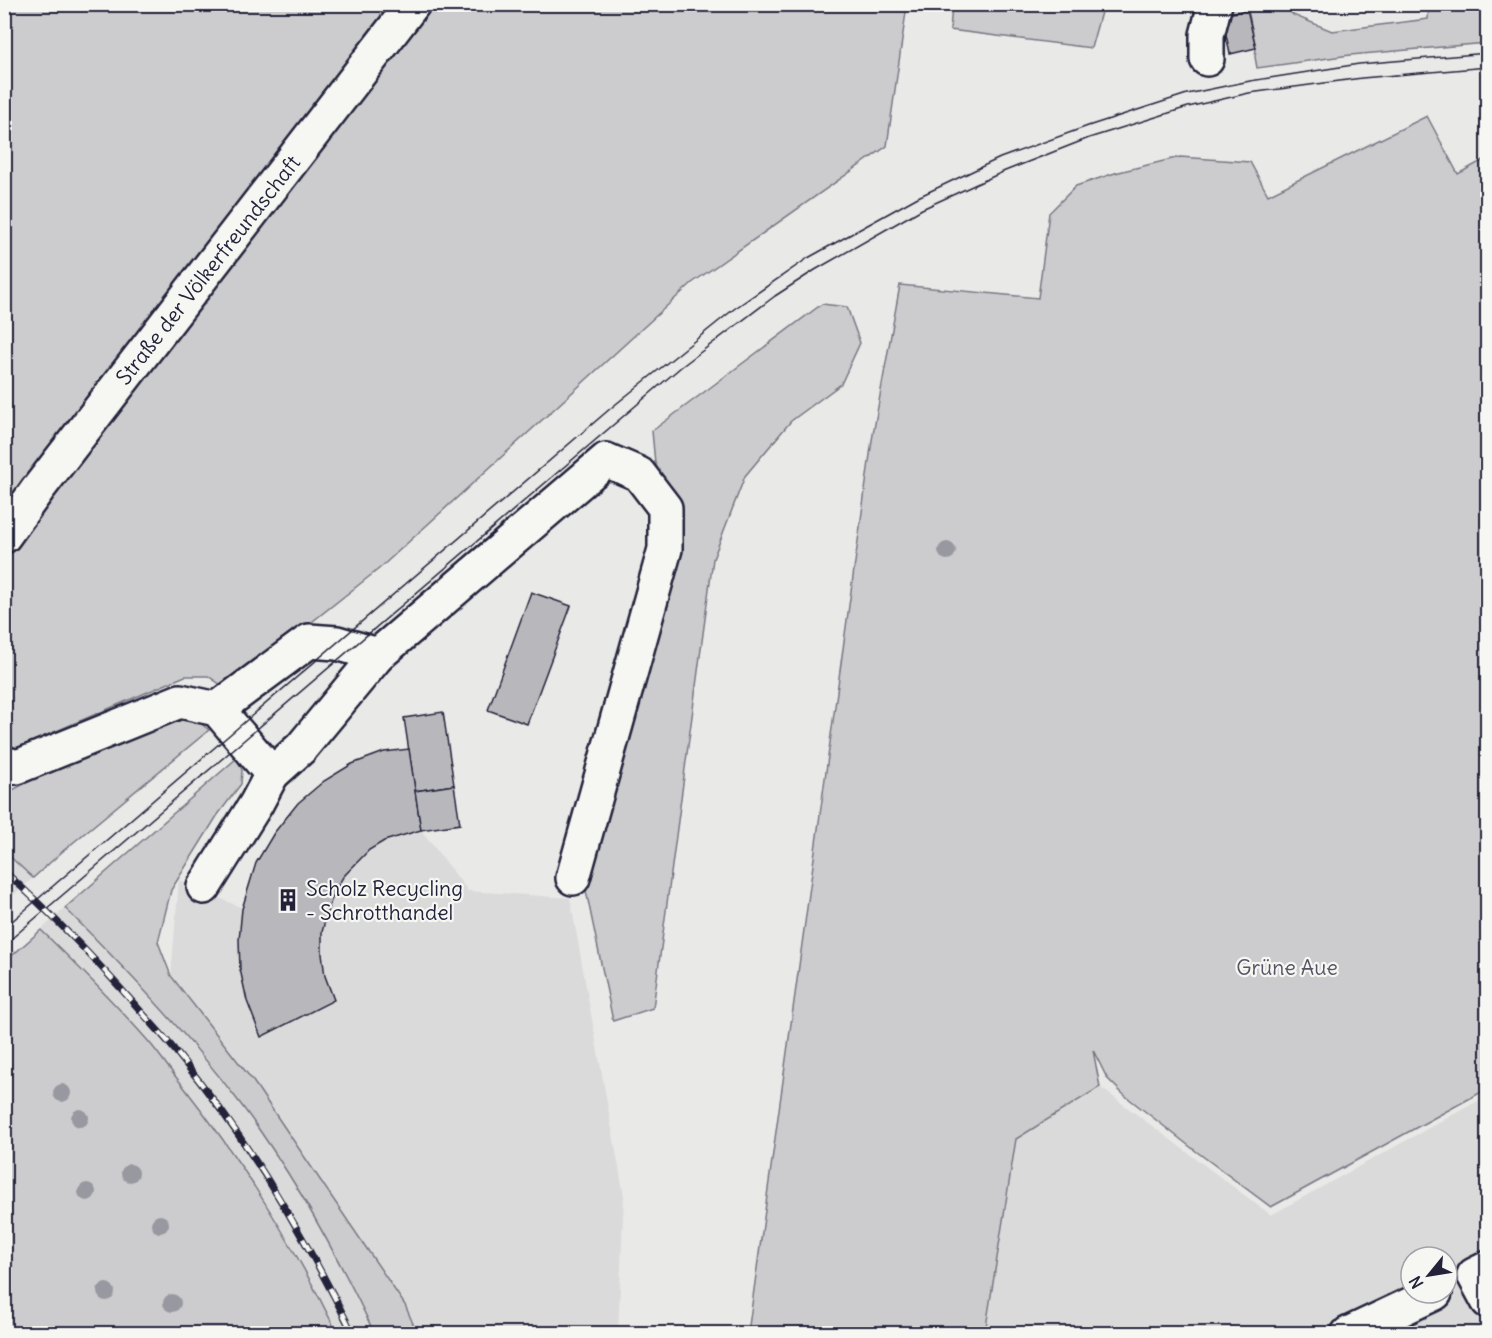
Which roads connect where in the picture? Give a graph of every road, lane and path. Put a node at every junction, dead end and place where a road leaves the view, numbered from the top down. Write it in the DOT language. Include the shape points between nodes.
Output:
graph roads {
  1 [pos="413,4"];
  2 [pos="1215,4"];
  3 [pos="1206,59"];
  4 [pos="4,536"];
  5 [pos="378,655"];
  6 [pos="217,709"];
  7 [pos="4,763"];
  8 [pos="272,774"];
  9 [pos="573,878"];
  10 [pos="204,887"];
  11 [pos="1410,1305"];
  12 [pos="1348,1334"];
  1 -- 4 [label="main road, Straße der Völkerfreundschaft"];
  2 -- 3 [label="main road"];
  5 -- 6 [label="main road" via="337,643 309,640"];
  5 -- 8 [label="main road" via="301,748"];
  5 -- 9 [label="main road" via="606,460 639,474 665,508 665,549"];
  6 -- 7 [label="main road" via="180,701 17,767"];
  6 -- 8 [label="main road"];
  8 -- 10 [label="main road"];
  11 -- 12 [label="main road"];
}
